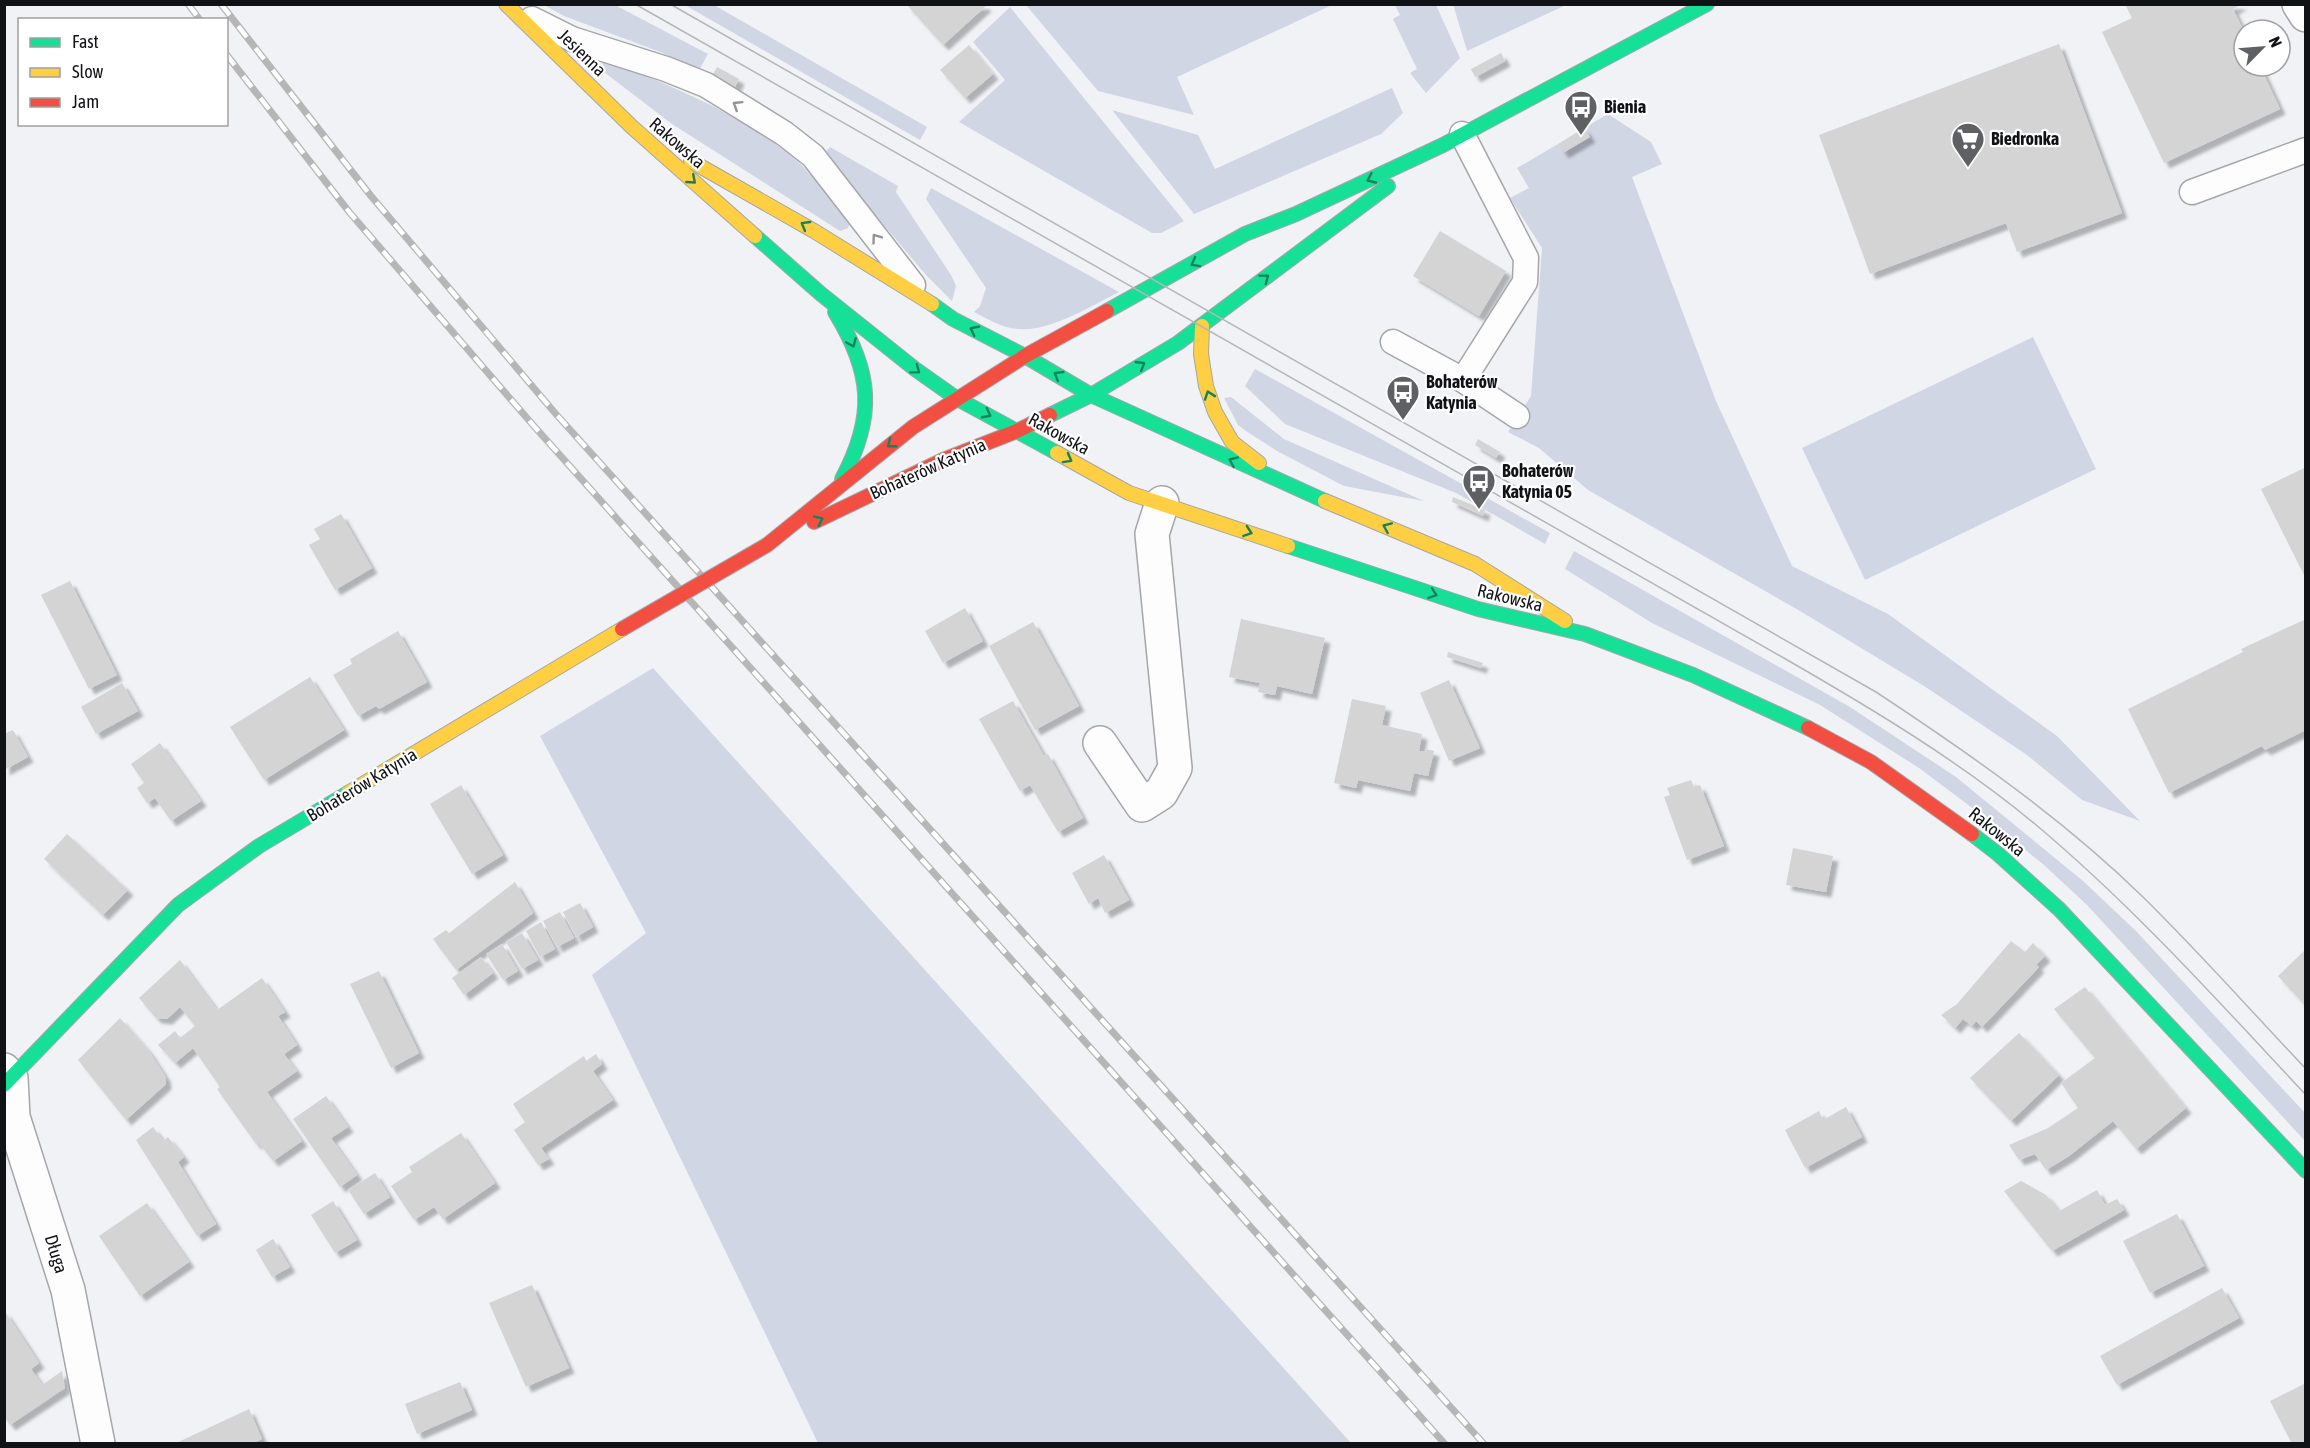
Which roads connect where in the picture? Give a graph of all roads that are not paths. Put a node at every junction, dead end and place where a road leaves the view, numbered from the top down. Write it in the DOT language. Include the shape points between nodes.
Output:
graph roads {
  1 [pos="507,4"];
  2 [pos="1707,4"];
  3 [pos="2299,4"];
  4 [pos="2306,15"];
  5 [pos="632,127"];
  6 [pos="1453,140"];
  7 [pos="2306,150"];
  8 [pos="2192,192"];
  9 [pos="821,294"];
  10 [pos="926,300"];
  11 [pos="1202,326"];
  12 [pos="1393,342"];
  13 [pos="1025,356"];
  14 [pos="1462,380"];
  15 [pos="1091,395"];
  16 [pos="956,398"];
  17 [pos="1517,416"];
  18 [pos="1017,431"];
  19 [pos="1286,485"];
  20 [pos="838,487"];
  21 [pos="1162,503"];
  22 [pos="766,545"];
  23 [pos="1585,634"];
  24 [pos="1100,743"];
  25 [pos="7,1078"];
  26 [pos="2306,1171"];
  27 [pos="98,1443"];
  1 -- 5 [label="street, Jesienna"];
  10 -- 1 [label="lane, one-way" via="813,156 785,134 706,85 572,39"];
  2 -- 6 [label="street, Bohaterów Katynia"];
  3 -- 4 [label="street"];
  5 -- 9 [label="street, Rakowska, one-way"];
  10 -- 5 [label="street, Rakowska, one-way"];
  11 -- 6 [label="street, Bohaterów Katynia, one-way"];
  6 -- 13 [label="street, Bohaterów Katynia, one-way" via="1245,234"];
  6 -- 14 [label="lane" via="1526,258 1525,282"];
  7 -- 8 [label="lane"];
  9 -- 16 [label="street, Rakowska, one-way"];
  9 -- 20 [label="street, one-way" via="846,328 859,358 867,402 861,441"];
  13 -- 10 [label="street, Rakowska, one-way" via="953,319"];
  15 -- 11 [label="street, Bohaterów Katynia, one-way"];
  19 -- 11 [label="street, one-way" via="1232,442 1215,412 1206,386"];
  12 -- 14 [label="lane"];
  15 -- 13 [label="street, Rakowska, one-way"];
  13 -- 16 [label="street, Bohaterów Katynia"];
  14 -- 17 [label="lane"];
  15 -- 18 [label="street, Bohaterów Katynia"];
  19 -- 15 [label="street, Rakowska, one-way"];
  16 -- 18 [label="street, Rakowska, one-way"];
  16 -- 20 [label="street, Bohaterów Katynia, one-way"];
  18 -- 21 [label="street, Rakowska, one-way" via="1129,493"];
  22 -- 18 [label="street, Bohaterów Katynia, one-way" via="943,460"];
  23 -- 19 [label="street, Rakowska, one-way" via="1474,564"];
  20 -- 22 [label="street, Bohaterów Katynia"];
  21 -- 23 [label="street, Rakowska, one-way" via="1478,609"];
  21 -- 24 [label="street" via="1152,534 1175,768 1161,793 1142,806"];
  22 -- 25 [label="street, Bohaterów Katynia, bridge" via="259,846 178,905"];
  23 -- 26 [label="street, Rakowska" via="1693,675 1818,732 1871,762 1936,807 1998,854 2059,909"];
  25 -- 27 [label="street, Długa" via="13,1118 68,1290"];
}
